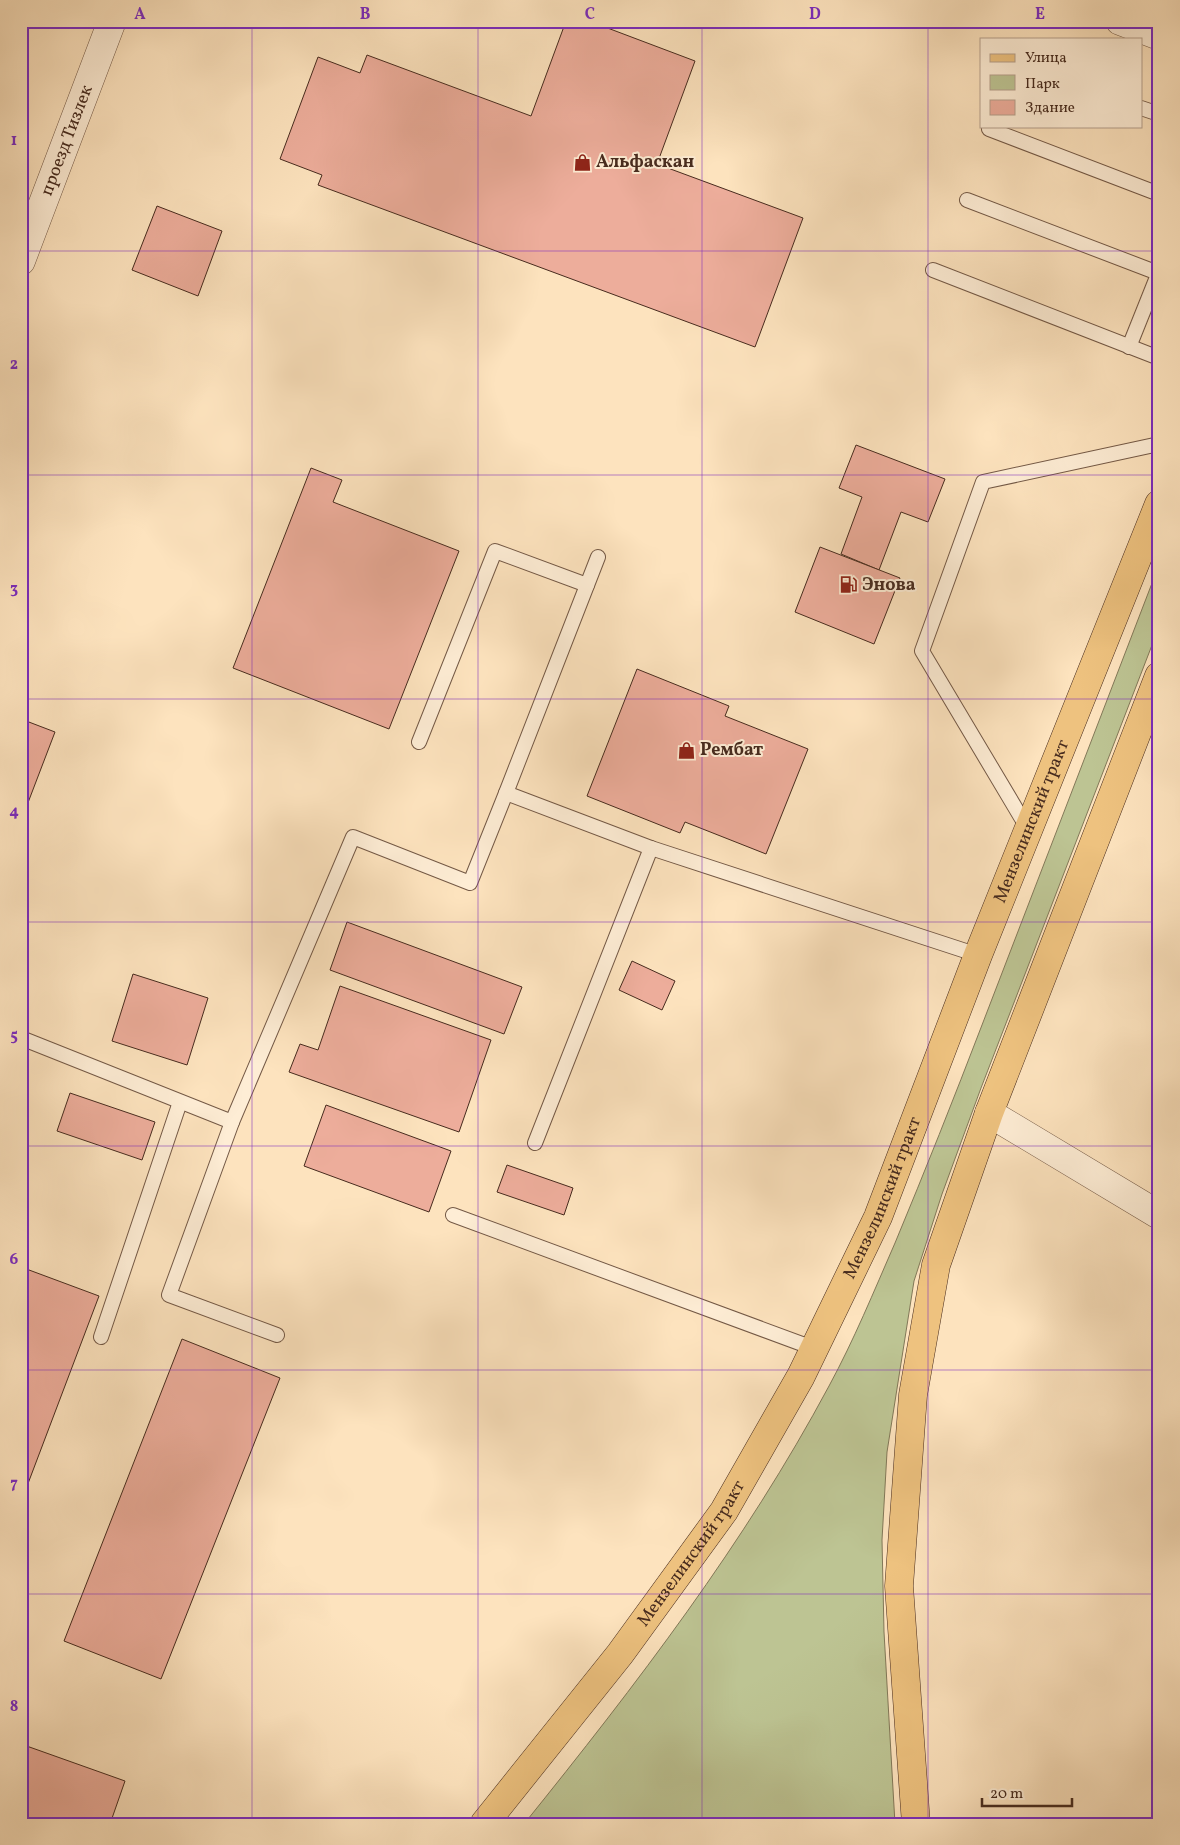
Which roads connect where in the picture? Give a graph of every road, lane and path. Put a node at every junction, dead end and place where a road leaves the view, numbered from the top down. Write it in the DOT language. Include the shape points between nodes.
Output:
graph roads {
  1 [pos="112,21"];
  2 [pos="1120,21"];
  3 [pos="1159,36"];
  4 [pos="1142,108"];
  5 [pos="1159,114"];
  6 [pos="989,129"];
  7 [pos="1159,194"];
  8 [pos="967,200"];
  9 [pos="21,261"];
  10 [pos="934,270"];
  11 [pos="1158,272"];
  12 [pos="1129,347"];
  13 [pos="1159,358"];
  14 [pos="1159,444"];
  15 [pos="1159,504"];
  16 [pos="598,557"];
  17 [pos="587,585"];
  18 [pos="1159,676"];
  19 [pos="419,742"];
  20 [pos="506,793"];
  21 [pos="1028,830"];
  22 [pos="651,848"];
  23 [pos="978,956"];
  24 [pos="21,1038"];
  25 [pos="180,1102"];
  26 [pos="989,1113"];
  27 [pos="232,1122"];
  28 [pos="535,1142"];
  29 [pos="453,1215"];
  30 [pos="1159,1215"];
  31 [pos="277,1335"];
  32 [pos="101,1336"];
  33 [pos="813,1348"];
  34 [pos="484,1824"];
  35 [pos="916,1824"];
  1 -- 9 [label="street, проезд Тизлек"];
  2 -- 3 [label="street"];
  4 -- 5 [label="lane"];
  6 -- 7 [label="lane"];
  8 -- 11 [label="lane"];
  10 -- 12 [label="lane"];
  11 -- 12 [label="lane"];
  12 -- 13 [label="lane"];
  14 -- 21 [label="lane" via="983,482 922,651"];
  15 -- 21 [label="main road, Мензелинский тракт"];
  16 -- 17 [label="lane"];
  17 -- 19 [label="lane" via="495,551"];
  17 -- 20 [label="lane"];
  18 -- 26 [label="main road"];
  20 -- 22 [label="lane"];
  20 -- 27 [label="lane" via="470,883 353,837"];
  21 -- 23 [label="main road, Мензелинский тракт"];
  22 -- 23 [label="lane"];
  22 -- 28 [label="lane"];
  23 -- 33 [label="main road, Мензелинский тракт" via="878,1217"];
  24 -- 25 [label="lane"];
  25 -- 27 [label="lane"];
  25 -- 32 [label="lane"];
  26 -- 30 [label="street"];
  26 -- 35 [label="main road" via="936,1265 913,1395 899,1586"];
  27 -- 31 [label="lane" via="169,1295"];
  29 -- 33 [label="lane"];
  33 -- 34 [label="main road, Мензелинский тракт" via="801,1376 724,1511 620,1654"];
}
